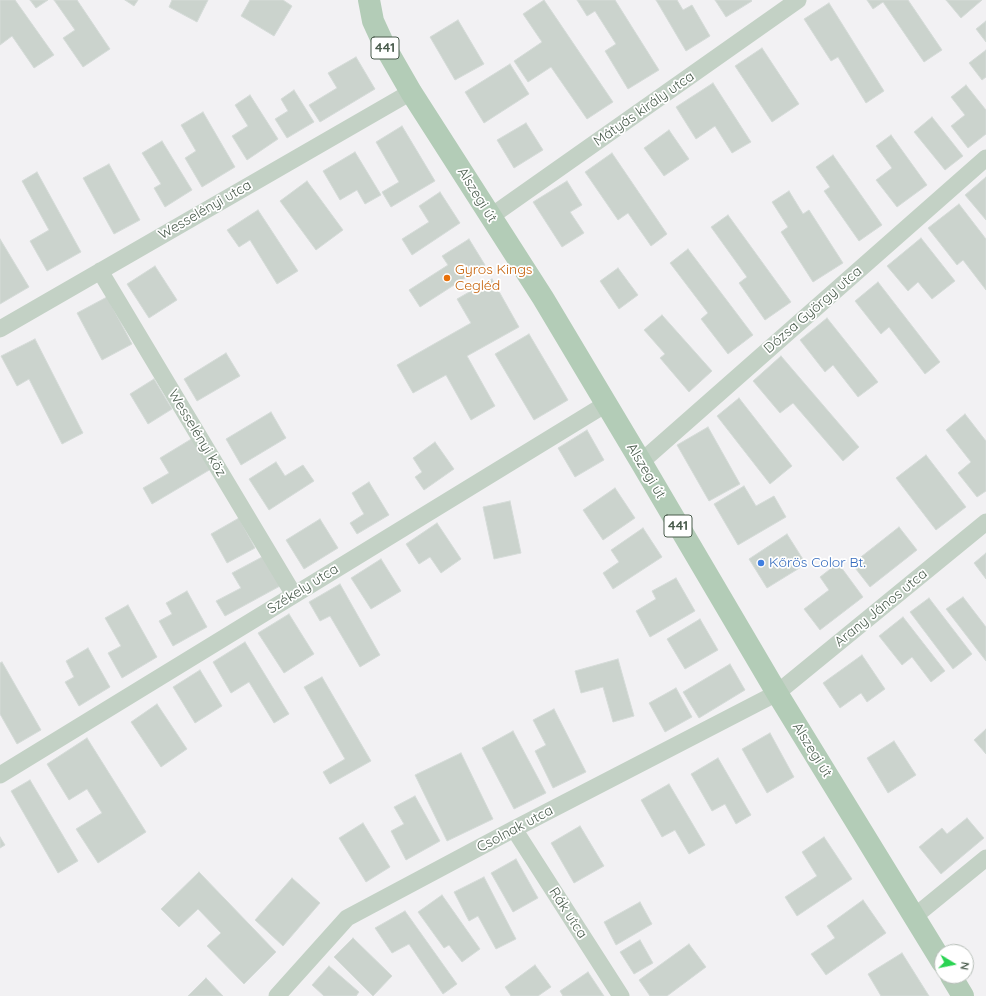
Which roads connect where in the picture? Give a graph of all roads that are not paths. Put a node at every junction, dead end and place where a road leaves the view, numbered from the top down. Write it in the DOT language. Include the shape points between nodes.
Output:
graph roads {
  1 [pos="369,0"];
  2 [pos="798,0"];
  3 [pos="411,92"];
  4 [pos="986,158"];
  5 [pos="490,217"];
  6 [pos="100,271"];
  7 [pos="0,329"];
  8 [pos="606,404"];
  9 [pos="641,462"];
  10 [pos="986,522"];
  11 [pos="294,595"];
  12 [pos="776,693"];
  13 [pos="0,775"];
  14 [pos="514,829"];
  15 [pos="986,858"];
  16 [pos="915,916"];
  17 [pos="934,948"];
  18 [pos="956,984"];
  19 [pos="277,996"];
  20 [pos="621,996"];
  21 [pos="963,996"];
  1 -- 3 [label="main road, Alszegi út / 441" via="373,21"];
  2 -- 5 [label="street, Mátyás király utca"];
  3 -- 5 [label="main road, Alszegi út / 441"];
  3 -- 6 [label="street, Wesselényi utca"];
  4 -- 9 [label="street, Dózsa György utca"];
  5 -- 8 [label="main road, Alszegi út / 441" via="543,298"];
  6 -- 7 [label="street, Wesselényi utca"];
  6 -- 11 [label="street, Wesselényi köz"];
  8 -- 9 [label="main road, Alszegi út / 441"];
  8 -- 11 [label="street, Székely utca"];
  9 -- 12 [label="main road, Alszegi út / 441"];
  10 -- 12 [label="street, Arany János utca"];
  11 -- 13 [label="street, Székely utca"];
  12 -- 14 [label="street, Csolnak utca"];
  12 -- 16 [label="main road, Alszegi út / 441"];
  14 -- 19 [label="street, Csolnak utca" via="347,918"];
  14 -- 20 [label="street, Rák utca"];
  15 -- 16 [label="street"];
  16 -- 17 [label="main road, Alszegi út / 441"];
  18 -- 21 [label="main road"];
}
